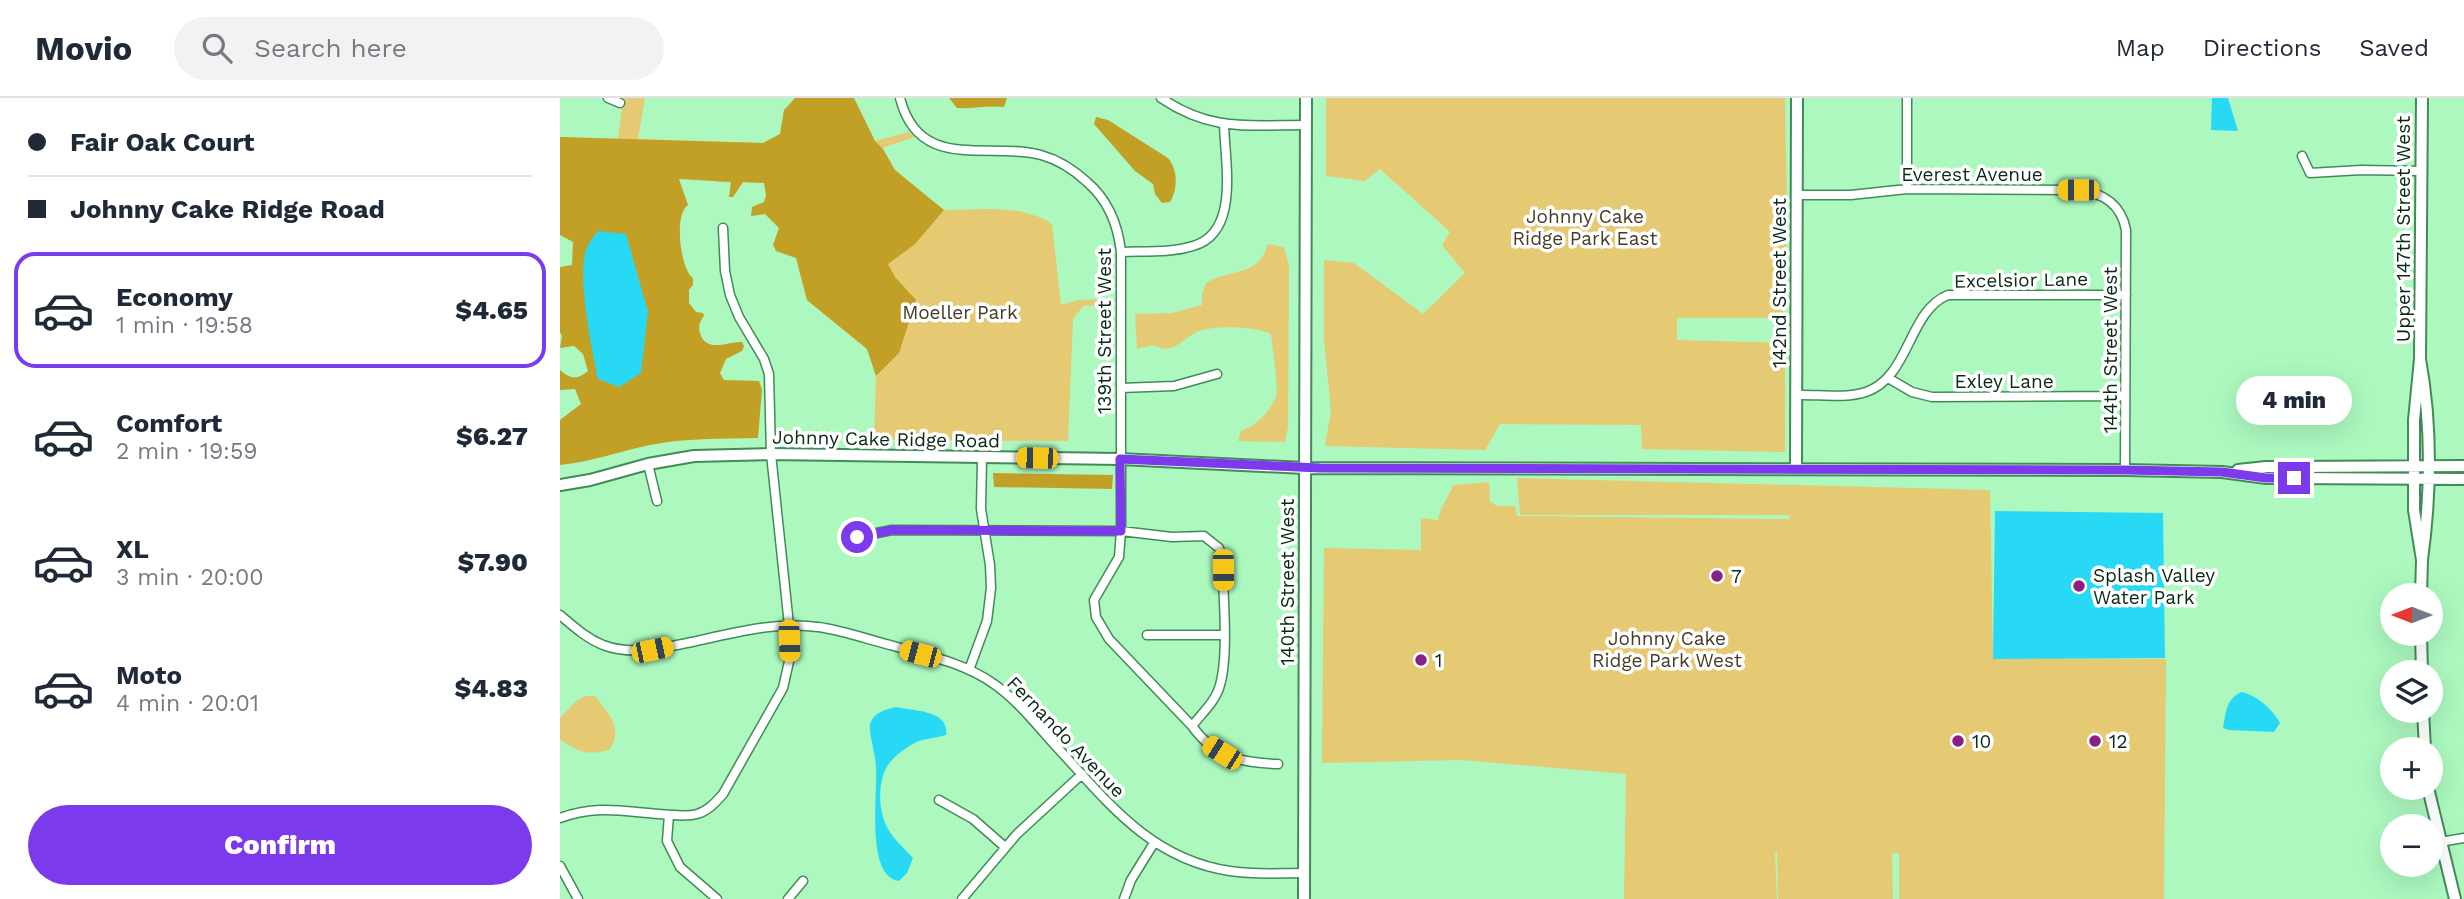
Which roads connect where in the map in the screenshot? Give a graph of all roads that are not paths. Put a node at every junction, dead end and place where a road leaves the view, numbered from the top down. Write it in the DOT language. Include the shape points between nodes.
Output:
graph roads {
  1 [pos="608,98"];
  2 [pos="900,98"];
  3 [pos="1161,98"];
  4 [pos="1307,98"];
  5 [pos="1797,98"];
  6 [pos="1907,98"];
  7 [pos="2422,98"];
  8 [pos="620,103"];
  9 [pos="1224,124"];
  10 [pos="1306,125"];
  11 [pos="2302,156"];
  12 [pos="2421,171"];
  13 [pos="1907,189"];
  14 [pos="1798,195"];
  15 [pos="723,228"];
  16 [pos="2126,230"];
  17 [pos="1121,252"];
  18 [pos="2126,295"];
  19 [pos="1217,374"];
  20 [pos="1888,378"];
  21 [pos="1121,388"];
  22 [pos="1796,394"];
  23 [pos="2125,396"];
  24 [pos="771,454"];
  25 [pos="982,457"];
  26 [pos="1120,459"];
  27 [pos="648,464"];
  28 [pos="2422,466"];
  29 [pos="2464,466"];
  30 [pos="1305,468"];
  31 [pos="1796,469"];
  32 [pos="2125,470"];
  33 [pos="2222,472"];
  34 [pos="2422,479"];
  35 [pos="2464,479"];
  36 [pos="560,485"];
  37 [pos="657,501"];
  38 [pos="985,530"];
  39 [pos="1121,531"];
  40 [pos="857,537"];
  41 [pos="2421,583"];
  42 [pos="560,615"];
  43 [pos="789,625"];
  44 [pos="1147,635"];
  45 [pos="1224,635"];
  46 [pos="969,670"];
  47 [pos="1192,726"];
  48 [pos="1278,764"];
  49 [pos="1082,774"];
  50 [pos="939,800"];
  51 [pos="669,815"];
  52 [pos="560,818"];
  53 [pos="2464,838"];
  54 [pos="2443,842"];
  55 [pos="1154,843"];
  56 [pos="1005,847"];
  57 [pos="2443,853"];
  58 [pos="560,866"];
  59 [pos="1304,873"];
  60 [pos="803,881"];
  61 [pos="578,899"];
  62 [pos="717,899"];
  63 [pos="788,899"];
  64 [pos="962,899"];
  65 [pos="1124,899"];
  66 [pos="1304,899"];
  67 [pos="2455,899"];
  1 -- 8 [label="street"];
  2 -- 17 [label="street, 139th Street West" via="914,128 944,148 1031,153 1070,168 1104,199"];
  3 -- 9 [label="street" via="1188,115"];
  4 -- 10 [label="street, 140th Street West"];
  5 -- 14 [label="street, 142nd Street West"];
  6 -- 13 [label="street"];
  7 -- 12 [label="street, Upper 147th Street West"];
  9 -- 10 [label="street"];
  9 -- 17 [label="street" via="1225,205 1216,232 1188,248"];
  10 -- 30 [label="street, 140th Street West"];
  11 -- 12 [label="street" via="2310,173"];
  12 -- 28 [label="street, Upper 147th Street West" via="2420,359 2414,419"];
  13 -- 14 [label="street, Everest Avenue"];
  13 -- 16 [label="street, Everest Avenue" via="2086,190 2116,206"];
  14 -- 22 [label="street, 142nd Street West"];
  15 -- 24 [label="street" via="730,295 769,374"];
  16 -- 18 [label="street, 144th Street West"];
  17 -- 21 [label="street, 139th Street West"];
  18 -- 20 [label="street, Excelsior Lane" via="1948,295 1927,312"];
  18 -- 23 [label="street, 144th Street West"];
  19 -- 21 [label="street" via="1174,386"];
  20 -- 22 [label="street" via="1858,394"];
  20 -- 23 [label="street, Exley Lane" via="1932,397"];
  21 -- 26 [label="street, 139th Street West"];
  22 -- 31 [label="street, 142nd Street West"];
  23 -- 32 [label="street, 144th Street West"];
  24 -- 25 [label="street, Johnny Cake Ridge Road"];
  24 -- 27 [label="street, Johnny Cake Ridge Road" via="694,456"];
  24 -- 43 [label="street"];
  25 -- 26 [label="street, Johnny Cake Ridge Road"];
  25 -- 38 [label="street"];
  26 -- 30 [label="street, Johnny Cake Ridge Road"];
  26 -- 39 [label="street, 139th Street West"];
  27 -- 36 [label="street, Johnny Cake Ridge Road"];
  27 -- 37 [label="street"];
  28 -- 29 [label="street, Johnny Cake Ridge Road"];
  28 -- 33 [label="street, Johnny Cake Ridge Road" via="2266,467"];
  28 -- 34 [label="street, Upper 147th Street West"];
  30 -- 31 [label="street, Johnny Cake Ridge Road"];
  30 -- 59 [label="street, 140th Street West"];
  31 -- 32 [label="street, Johnny Cake Ridge Road"];
  32 -- 33 [label="street, Johnny Cake Ridge Road"];
  33 -- 34 [label="street, Johnny Cake Ridge Road" via="2266,478"];
  34 -- 35 [label="street, Johnny Cake Ridge Road"];
  34 -- 41 [label="street, Upper 147th Street West" via="2414,510"];
  38 -- 39 [label="street"];
  38 -- 40 [label="street" via="892,530"];
  38 -- 46 [label="street" via="990,605"];
  39 -- 45 [label="street" via="1204,536 1219,548"];
  39 -- 47 [label="street, 139th Street West" via="1119,557 1094,600 1097,617 1108,639"];
  42 -- 43 [label="street, Fernando Avenue" via="583,635 622,650 652,650"];
  43 -- 46 [label="street, Fernando Avenue" via="841,632"];
  43 -- 51 [label="street" via="790,657 783,688 723,794 697,814"];
  44 -- 45 [label="street"];
  45 -- 47 [label="street" via="1221,685"];
  46 -- 49 [label="street, Fernando Avenue" via="1008,695"];
  47 -- 48 [label="street, 139th Street West" via="1203,741 1222,753 1248,763"];
  49 -- 55 [label="street, Fernando Avenue"];
  49 -- 56 [label="street"];
  50 -- 56 [label="street" via="973,819"];
  51 -- 52 [label="street" via="600,809"];
  51 -- 62 [label="street" via="667,841 680,867"];
  53 -- 54 [label="street"];
  55 -- 59 [label="street, Fernando Avenue" via="1217,869"];
  55 -- 65 [label="street"];
  56 -- 64 [label="street"];
  57 -- 67 [label="street"];
  58 -- 61 [label="street"];
  59 -- 66 [label="street, 140th Street West"];
  60 -- 63 [label="street"];
}
